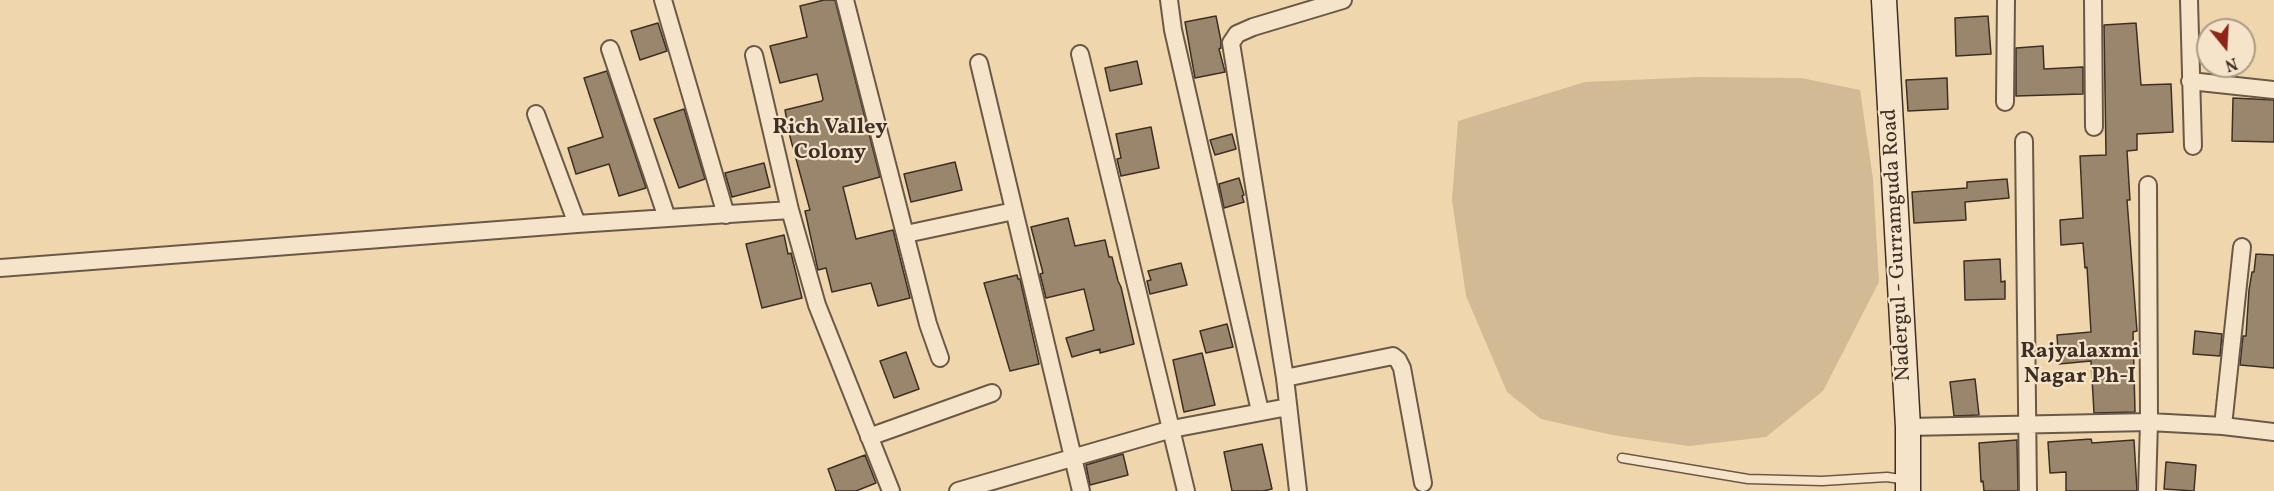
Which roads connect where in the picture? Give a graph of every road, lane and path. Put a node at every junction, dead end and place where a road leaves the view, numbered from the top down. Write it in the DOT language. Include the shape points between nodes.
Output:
graph roads {
  1 [pos="663,0"];
  2 [pos="845,0"];
  3 [pos="1169,0"];
  4 [pos="1343,0"];
  5 [pos="1884,0"];
  6 [pos="2006,0"];
  7 [pos="2093,0"];
  8 [pos="2189,0"];
  9 [pos="610,48"];
  10 [pos="1080,54"];
  11 [pos="754,55"];
  12 [pos="979,63"];
  13 [pos="2190,81"];
  14 [pos="2274,90"];
  15 [pos="2005,102"];
  16 [pos="536,114"];
  17 [pos="2094,127"];
  18 [pos="2024,141"];
  19 [pos="2193,146"];
  20 [pos="2148,185"];
  21 [pos="790,210"];
  22 [pos="1014,211"];
  23 [pos="726,215"];
  24 [pos="667,218"];
  25 [pos="577,224"];
  26 [pos="906,234"];
  27 [pos="2242,247"];
  28 [pos="0,268"];
  29 [pos="940,358"];
  30 [pos="1285,378"];
  31 [pos="992,393"];
  32 [pos="1288,406"];
  33 [pos="1260,411"];
  34 [pos="2150,422"];
  35 [pos="2027,424"];
  36 [pos="2223,426"];
  37 [pos="1908,427"];
  38 [pos="1172,429"];
  39 [pos="2274,432"];
  40 [pos="869,437"];
  41 [pos="1073,456"];
  42 [pos="1622,458"];
  43 [pos="1423,483"];
  44 [pos="1908,486"];
  45 [pos="891,491"];
  46 [pos="958,491"];
  47 [pos="1081,491"];
  48 [pos="1186,491"];
  49 [pos="1299,491"];
  50 [pos="2028,491"];
  51 [pos="2147,491"];
  1 -- 23 [label="street"];
  2 -- 26 [label="street"];
  3 -- 33 [label="street"];
  4 -- 30 [label="street" via="1253,27 1237,34 1231,43"];
  5 -- 37 [label="main road, Nadergul - Gurramguda Road"];
  6 -- 15 [label="street"];
  7 -- 17 [label="street"];
  8 -- 13 [label="street"];
  9 -- 24 [label="street"];
  10 -- 38 [label="street"];
  11 -- 21 [label="street"];
  12 -- 22 [label="street"];
  13 -- 14 [label="street"];
  13 -- 19 [label="street"];
  16 -- 25 [label="street"];
  18 -- 35 [label="street"];
  20 -- 34 [label="street"];
  21 -- 23 [label="street"];
  21 -- 40 [label="street" via="817,305"];
  22 -- 26 [label="street"];
  22 -- 41 [label="street"];
  23 -- 24 [label="street"];
  24 -- 25 [label="street"];
  25 -- 28 [label="street"];
  26 -- 29 [label="street"];
  27 -- 36 [label="street"];
  30 -- 32 [label="street"];
  30 -- 43 [label="street" via="1393,356 1402,368"];
  31 -- 40 [label="street"];
  32 -- 33 [label="street"];
  32 -- 49 [label="street"];
  33 -- 38 [label="street"];
  34 -- 35 [label="street"];
  34 -- 36 [label="street"];
  34 -- 51 [label="street"];
  35 -- 37 [label="street"];
  35 -- 50 [label="street"];
  36 -- 39 [label="street"];
  37 -- 44 [label="main road, Nadergul - Gurramguda Road"];
  38 -- 41 [label="street"];
  38 -- 48 [label="street"];
  40 -- 45 [label="street"];
  41 -- 46 [label="street"];
  41 -- 47 [label="street"];
  42 -- 44 [label="lane" via="1748,479 1822,481 1887,477"];
}
